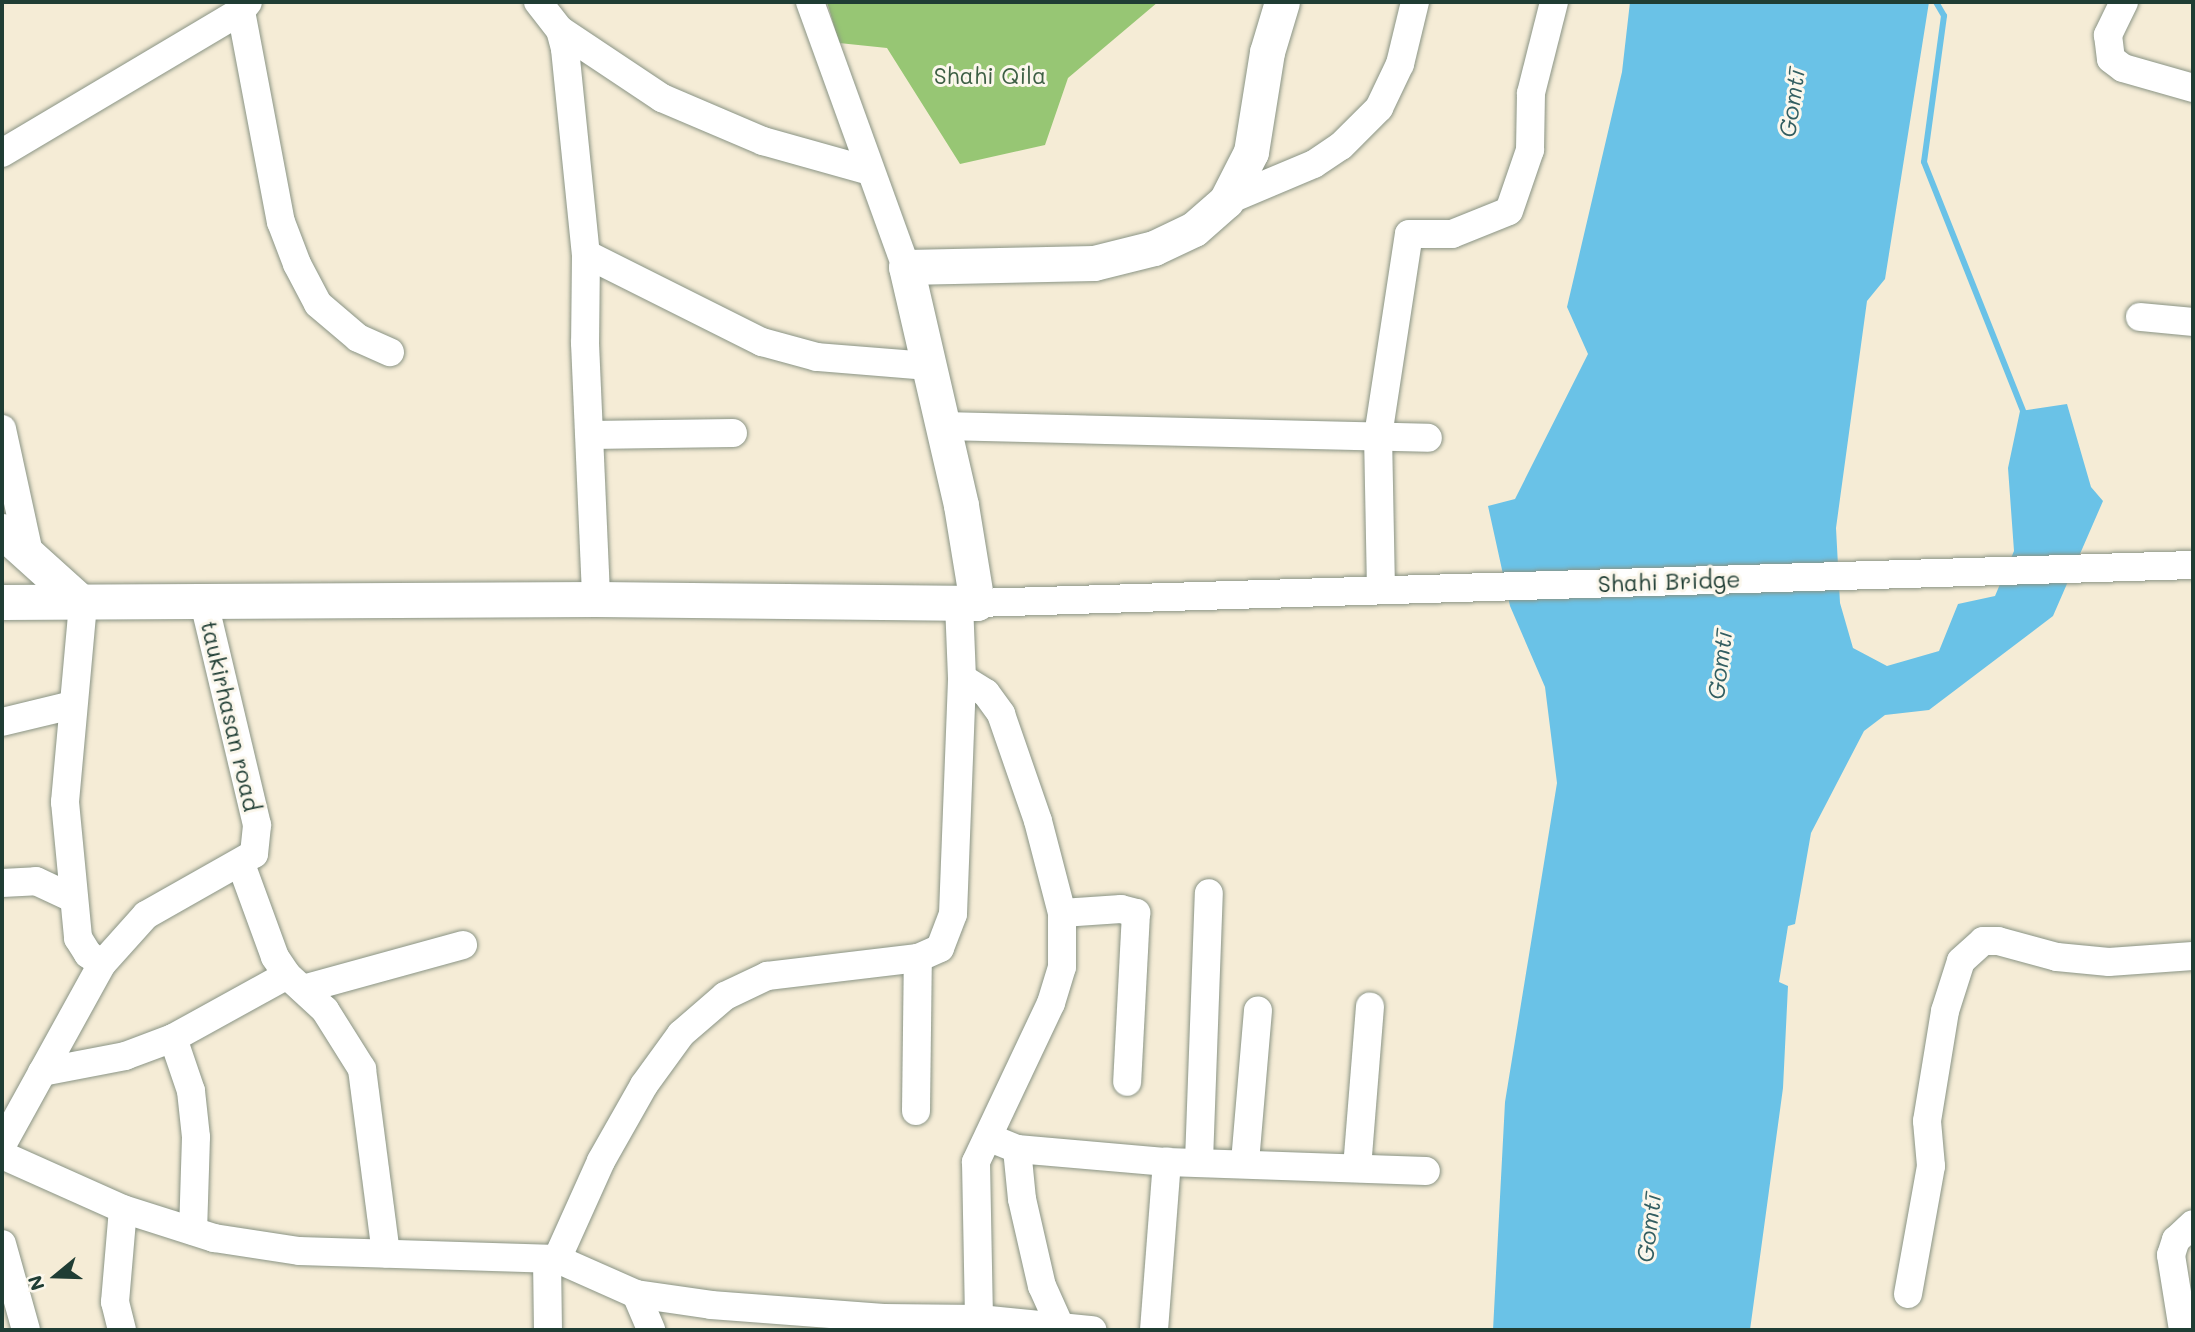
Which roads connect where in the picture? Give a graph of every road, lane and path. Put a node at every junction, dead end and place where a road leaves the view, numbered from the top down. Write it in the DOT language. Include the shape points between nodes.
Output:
graph roads {
  1 [pos="538,2"];
  2 [pos="810,2"];
  3 [pos="1282,2"];
  4 [pos="1415,2"];
  5 [pos="1554,2"];
  6 [pos="2124,2"];
  7 [pos="244,7"];
  8 [pos="560,30"];
  9 [pos="2193,88"];
  10 [pos="2,153"];
  11 [pos="870,171"];
  12 [pos="1226,201"];
  13 [pos="586,254"];
  14 [pos="906,267"];
  15 [pos="2140,317"];
  16 [pos="2193,322"];
  17 [pos="390,352"];
  18 [pos="930,366"];
  19 [pos="943,426"];
  20 [pos="2,429"];
  21 [pos="733,433"];
  22 [pos="590,435"];
  23 [pos="1378,436"];
  24 [pos="1428,438"];
  25 [pos="2,531"];
  26 [pos="30,557"];
  27 [pos="2193,565"];
  28 [pos="1381,590"];
  29 [pos="596,599"];
  30 [pos="204,601"];
  31 [pos="2,602"];
  32 [pos="968,603"];
  33 [pos="83,604"];
  34 [pos="962,678"];
  35 [pos="73,705"];
  36 [pos="2,722"];
  37 [pos="241,864"];
  38 [pos="2,883"];
  39 [pos="1209,893"];
  40 [pos="74,900"];
  41 [pos="1062,913"];
  42 [pos="463,945"];
  43 [pos="2193,956"];
  44 [pos="918,958"];
  45 [pos="102,964"];
  46 [pos="295,982"];
  47 [pos="1370,1007"];
  48 [pos="1258,1011"];
  49 [pos="173,1038"];
  50 [pos="42,1072"];
  51 [pos="1127,1082"];
  52 [pos="916,1111"];
  53 [pos="990,1138"];
  54 [pos="2,1145"];
  55 [pos="1017,1149"];
  56 [pos="2,1155"];
  57 [pos="1199,1161"];
  58 [pos="1167,1162"];
  59 [pos="1245,1162"];
  60 [pos="1357,1168"];
  61 [pos="1426,1171"];
  62 [pos="123,1209"];
  63 [pos="2193,1224"];
  64 [pos="192,1231"];
  65 [pos="2,1244"];
  66 [pos="386,1253"];
  67 [pos="552,1259"];
  68 [pos="636,1294"];
  69 [pos="1908,1294"];
  70 [pos="979,1318"];
  71 [pos="881,1324"];
  72 [pos="1060,1326"];
  73 [pos="26,1330"];
  74 [pos="122,1330"];
  75 [pos="548,1330"];
  76 [pos="651,1330"];
  77 [pos="1092,1330"];
  78 [pos="1154,1330"];
  79 [pos="2183,1330"];
  1 -- 8 [label="street"];
  2 -- 11 [label="street"];
  3 -- 12 [label="main road" via="1267,52 1251,152"];
  4 -- 12 [label="street" via="1400,64 1379,108 1341,146 1314,164"];
  5 -- 23 [label="street" via="1531,93 1530,150 1509,211 1452,234 1409,234"];
  6 -- 9 [label="street" via="2108,35 2111,59 2123,68"];
  7 -- 10 [label="street"];
  7 -- 17 [label="street" via="282,222 297,264 318,304 358,338"];
  8 -- 11 [label="street" via="662,98 763,141"];
  8 -- 13 [label="street"];
  11 -- 14 [label="street"];
  12 -- 14 [label="main road" via="1194,229 1154,248 1094,262"];
  13 -- 18 [label="street" via="762,342 817,357"];
  13 -- 22 [label="street"];
  14 -- 18 [label="main road"];
  15 -- 16 [label="street"];
  18 -- 19 [label="main road"];
  19 -- 23 [label="street"];
  19 -- 32 [label="main road"];
  20 -- 26 [label="street"];
  21 -- 22 [label="street"];
  22 -- 29 [label="street"];
  23 -- 24 [label="street"];
  23 -- 28 [label="street"];
  25 -- 26 [label="main road"];
  26 -- 33 [label="main road"];
  27 -- 28 [label="street, Shahi Bridge"];
  28 -- 32 [label="street, Shahi Bridge"];
  29 -- 30 [label="main road"];
  29 -- 32 [label="main road"];
  30 -- 33 [label="main road"];
  30 -- 37 [label="street, taukirhasan road" via="257,825 254,854"];
  31 -- 33 [label="main road"];
  32 -- 34 [label="street"];
  33 -- 35 [label="street"];
  34 -- 41 [label="street" via="986,693 1000,714 1038,821"];
  34 -- 44 [label="street" via="953,914 940,948"];
  35 -- 36 [label="street"];
  35 -- 40 [label="street" via="65,803"];
  37 -- 45 [label="street" via="146,915"];
  37 -- 46 [label="street" via="275,957"];
  38 -- 40 [label="street" via="36,881"];
  39 -- 57 [label="street"];
  40 -- 45 [label="street" via="78,938 88,954"];
  41 -- 51 [label="street" via="1121,909 1136,913"];
  41 -- 53 [label="street" via="1059,979"];
  42 -- 46 [label="street"];
  43 -- 69 [label="street" via="2109,962 2057,957 1983,941 1961,961 1945,1011 1927,1121 1931,1166"];
  44 -- 52 [label="street"];
  44 -- 67 [label="street" via="767,976 725,996 681,1034 644,1086"];
  45 -- 50 [label="street"];
  46 -- 49 [label="street"];
  46 -- 66 [label="street" via="341,1030 362,1069"];
  47 -- 60 [label="street"];
  48 -- 59 [label="street"];
  49 -- 50 [label="street" via="125,1056"];
  49 -- 64 [label="street" via="191,1091 196,1137"];
  50 -- 54 [label="street"];
  53 -- 55 [label="street"];
  53 -- 70 [label="street" via="976,1162 974,1180"];
  55 -- 58 [label="street"];
  55 -- 72 [label="street" via="1022,1199 1042,1286"];
  56 -- 62 [label="street"];
  57 -- 58 [label="street"];
  57 -- 59 [label="street"];
  58 -- 78 [label="street"];
  59 -- 60 [label="street"];
  60 -- 61 [label="street"];
  62 -- 64 [label="street"];
  62 -- 74 [label="street" via="115,1302"];
  63 -- 79 [label="street" via="2176,1240 2171,1255"];
  64 -- 66 [label="street" via="299,1251"];
  65 -- 73 [label="street"];
  66 -- 67 [label="street"];
  67 -- 68 [label="street"];
  67 -- 75 [label="street"];
  68 -- 71 [label="street"];
  68 -- 76 [label="street"];
  70 -- 71 [label="street"];
  70 -- 72 [label="street"];
  72 -- 77 [label="street"];
}
